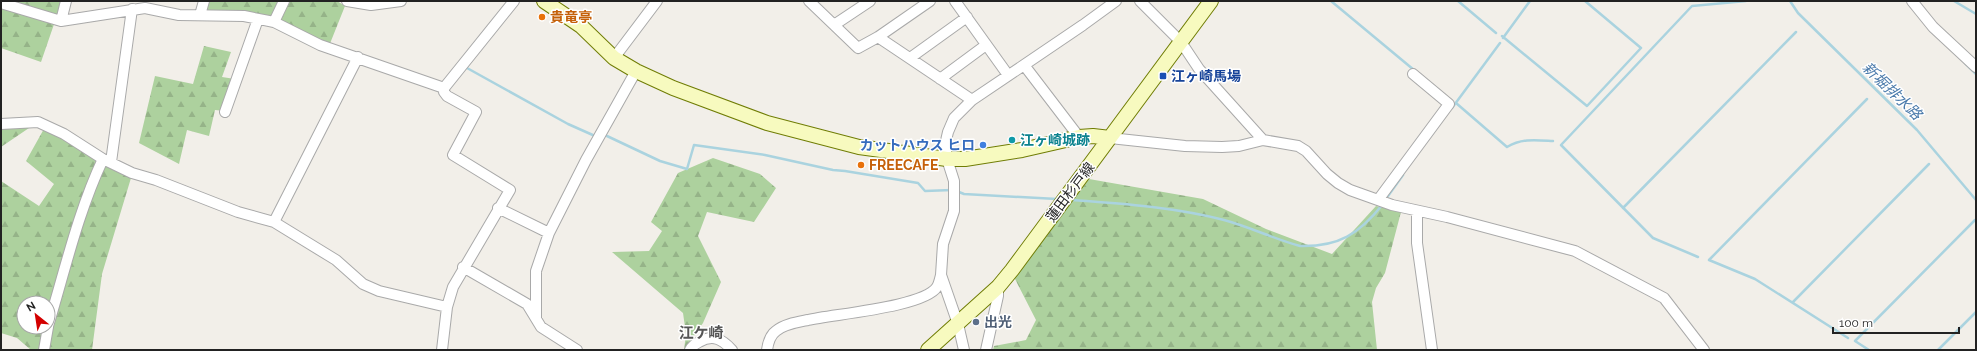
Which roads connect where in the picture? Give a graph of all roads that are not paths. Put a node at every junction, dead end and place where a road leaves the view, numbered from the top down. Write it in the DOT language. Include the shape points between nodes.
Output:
graph roads {
  1 [pos="66,1"];
  2 [pos="204,1"];
  3 [pos="284,1"];
  4 [pos="346,1"];
  5 [pos="401,1"];
  6 [pos="514,1"];
  7 [pos="544,1"];
  8 [pos="657,1"];
  9 [pos="809,1"];
  10 [pos="870,1"];
  11 [pos="930,1"];
  12 [pos="956,1"];
  13 [pos="1116,1"];
  14 [pos="1140,1"];
  15 [pos="1211,1"];
  16 [pos="1912,1"];
  17 [pos="1,3"];
  18 [pos="146,4"];
  19 [pos="132,9"];
  20 [pos="200,15"];
  21 [pos="967,17"];
  22 [pos="258,19"];
  23 [pos="61,21"];
  24 [pos="274,22"];
  25 [pos="834,25"];
  26 [pos="878,37"];
  27 [pos="1181,42"];
  28 [pos="986,45"];
  29 [pos="358,58"];
  30 [pos="614,58"];
  31 [pos="910,58"];
  32 [pos="1024,65"];
  33 [pos="1976,67"];
  34 [pos="636,71"];
  35 [pos="1413,74"];
  36 [pos="1008,75"];
  37 [pos="940,79"];
  38 [pos="444,88"];
  39 [pos="972,100"];
  40 [pos="225,112"];
  41 [pos="1,124"];
  42 [pos="1079,137"];
  43 [pos="1110,138"];
  44 [pos="1263,140"];
  45 [pos="947,159"];
  46 [pos="107,161"];
  47 [pos="1378,200"];
  48 [pos="498,208"];
  49 [pos="1417,210"];
  50 [pos="274,222"];
  51 [pos="549,233"];
  52 [pos="463,267"];
  53 [pos="941,276"];
  54 [pos="998,286"];
  55 [pos="56,298"];
  56 [pos="446,307"];
  57 [pos="536,318"];
  58 [pos="958,324"];
  59 [pos="46,335"];
  60 [pos="44,350"];
  61 [pos="442,350"];
  62 [pos="577,350"];
  63 [pos="690,350"];
  64 [pos="732,350"];
  65 [pos="767,350"];
  66 [pos="928,350"];
  67 [pos="964,350"];
  68 [pos="986,350"];
  69 [pos="1432,350"];
  70 [pos="1704,350"];
  1 -- 23 [label="street"];
  2 -- 20 [label="street"];
  3 -- 24 [label="street"];
  4 -- 5 [label="street" via="372,5"];
  6 -- 38 [label="street"];
  7 -- 30 [label="street" via="581,26"];
  8 -- 30 [label="street"];
  9 -- 25 [label="street"];
  10 -- 25 [label="street"];
  11 -- 26 [label="street"];
  12 -- 21 [label="street"];
  13 -- 32 [label="street"];
  14 -- 27 [label="street"];
  15 -- 27 [label="street, 蓮田杉戸線"];
  16 -- 33 [label="street" via="1932,28"];
  17 -- 23 [label="street"];
  18 -- 19 [label="street"];
  18 -- 20 [label="street" via="179,15"];
  19 -- 23 [label="street"];
  19 -- 46 [label="street"];
  20 -- 22 [label="street" via="244,16"];
  21 -- 28 [label="street"];
  21 -- 31 [label="street"];
  22 -- 24 [label="street"];
  22 -- 40 [label="street"];
  24 -- 29 [label="street" via="320,45"];
  25 -- 26 [label="street" via="858,48"];
  26 -- 31 [label="street"];
  27 -- 43 [label="street, 蓮田杉戸線"];
  27 -- 44 [label="street" via="1199,69"];
  28 -- 36 [label="street"];
  28 -- 37 [label="street"];
  29 -- 38 [label="street"];
  29 -- 50 [label="street"];
  30 -- 34 [label="street"];
  31 -- 37 [label="street"];
  32 -- 36 [label="street"];
  32 -- 42 [label="street"];
  34 -- 45 [label="street" via="673,88 767,123 859,148"];
  34 -- 51 [label="street"];
  35 -- 47 [label="street" via="1449,104"];
  36 -- 39 [label="street"];
  37 -- 39 [label="street"];
  38 -- 48 [label="street" via="447,96 476,112 453,155 510,190"];
  39 -- 45 [label="street" via="954,118 948,132 945,145"];
  41 -- 46 [label="street" via="38,122 64,134"];
  42 -- 43 [label="street"];
  42 -- 45 [label="street" via="978,158"];
  43 -- 44 [label="street" via="1222,147"];
  43 -- 54 [label="street, 蓮田杉戸線"];
  44 -- 47 [label="street" via="1298,146 1338,183"];
  45 -- 53 [label="street" via="954,181 954,211 942,244"];
  46 -- 50 [label="street" via="132,173 238,212"];
  46 -- 55 [label="street" via="92,183 77,223"];
  47 -- 49 [label="street"];
  48 -- 51 [label="street"];
  48 -- 52 [label="street"];
  49 -- 69 [label="street" via="1417,243"];
  49 -- 70 [label="street" via="1575,251 1664,298"];
  50 -- 56 [label="street" via="336,260 363,284 379,291"];
  51 -- 57 [label="street" via="536,272"];
  52 -- 56 [label="street"];
  52 -- 57 [label="street" via="527,304"];
  53 -- 58 [label="street"];
  53 -- 65 [label="street" via="938,287 918,300 830,315 785,326 775,331"];
  54 -- 58 [label="street, 蓮田杉戸線"];
  54 -- 68 [label="street"];
  56 -- 61 [label="street"];
  57 -- 62 [label="street" via="541,327"];
  58 -- 66 [label="street, 蓮田杉戸線"];
  58 -- 67 [label="street"];
  59 -- 60 [label="street"];
  63 -- 64 [label="street" via="692,346 707,338 716,337"];
}
